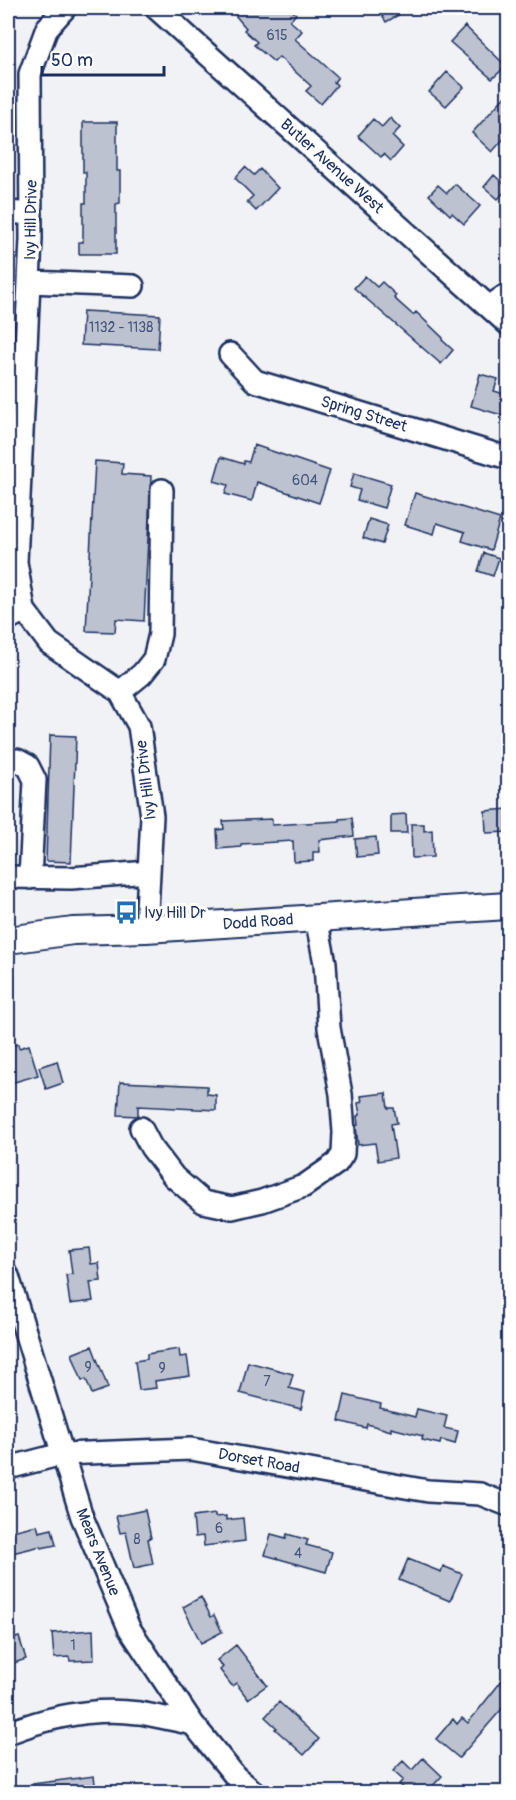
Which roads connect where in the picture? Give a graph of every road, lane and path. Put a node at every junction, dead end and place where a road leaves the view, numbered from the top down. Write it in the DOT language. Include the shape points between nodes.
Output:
graph roads {
  1 [pos="65,8"];
  2 [pos="156,8"];
  3 [pos="8,212"];
  4 [pos="31,214"];
  5 [pos="29,282"];
  6 [pos="133,286"];
  7 [pos="508,294"];
  8 [pos="489,307"];
  9 [pos="508,324"];
  10 [pos="230,354"];
  11 [pos="16,392"];
  12 [pos="508,458"];
  13 [pos="162,490"];
  14 [pos="16,615"];
  15 [pos="120,692"];
  16 [pos="8,765"];
  17 [pos="149,872"];
  18 [pos="8,878"];
  19 [pos="30,878"];
  20 [pos="508,906"];
  21 [pos="316,918"];
  22 [pos="146,929"];
  23 [pos="8,940"];
  24 [pos="141,1128"];
  25 [pos="8,1276"];
  26 [pos="62,1454"];
  27 [pos="8,1468"];
  28 [pos="508,1505"];
  29 [pos="193,1724"];
  30 [pos="8,1733"];
  31 [pos="254,1792"];
  1 -- 4 [label="street, Ivy Hill Drive" via="46,28 30,74"];
  2 -- 8 [label="street, Butler Avenue West"];
  3 -- 4 [label="street"];
  4 -- 5 [label="street, Ivy Hill Drive"];
  5 -- 6 [label="street"];
  5 -- 11 [label="street, Ivy Hill Drive"];
  7 -- 8 [label="street"];
  8 -- 9 [label="street, Butler Avenue West"];
  10 -- 12 [label="street, Spring Street" via="255,381"];
  11 -- 14 [label="street, Ivy Hill Drive"];
  13 -- 15 [label="street" via="160,634 154,659"];
  14 -- 15 [label="street, Ivy Hill Drive"];
  15 -- 17 [label="street, Ivy Hill Drive" via="139,726 152,816"];
  16 -- 19 [label="street" via="17,760 28,766 35,780"];
  17 -- 19 [label="street"];
  17 -- 22 [label="street, Ivy Hill Drive"];
  18 -- 19 [label="street"];
  20 -- 21 [label="main road, Dodd Road"];
  21 -- 22 [label="main road, Dodd Road"];
  21 -- 24 [label="street" via="325,963 329,1028 344,1132 343,1154 337,1163 304,1186 232,1208 203,1202 174,1177"];
  22 -- 23 [label="main road, Dodd Road" via="73,931"];
  25 -- 26 [label="street, Mears Avenue"];
  26 -- 27 [label="street, Dorset Road"];
  26 -- 28 [label="street, Dorset Road" via="191,1449 428,1491 480,1494"];
  26 -- 29 [label="street, Mears Avenue" via="82,1517 129,1628"];
  29 -- 30 [label="street" via="137,1713 84,1713 32,1723"];
  29 -- 31 [label="street, Mears Avenue" via="236,1777"];
}
